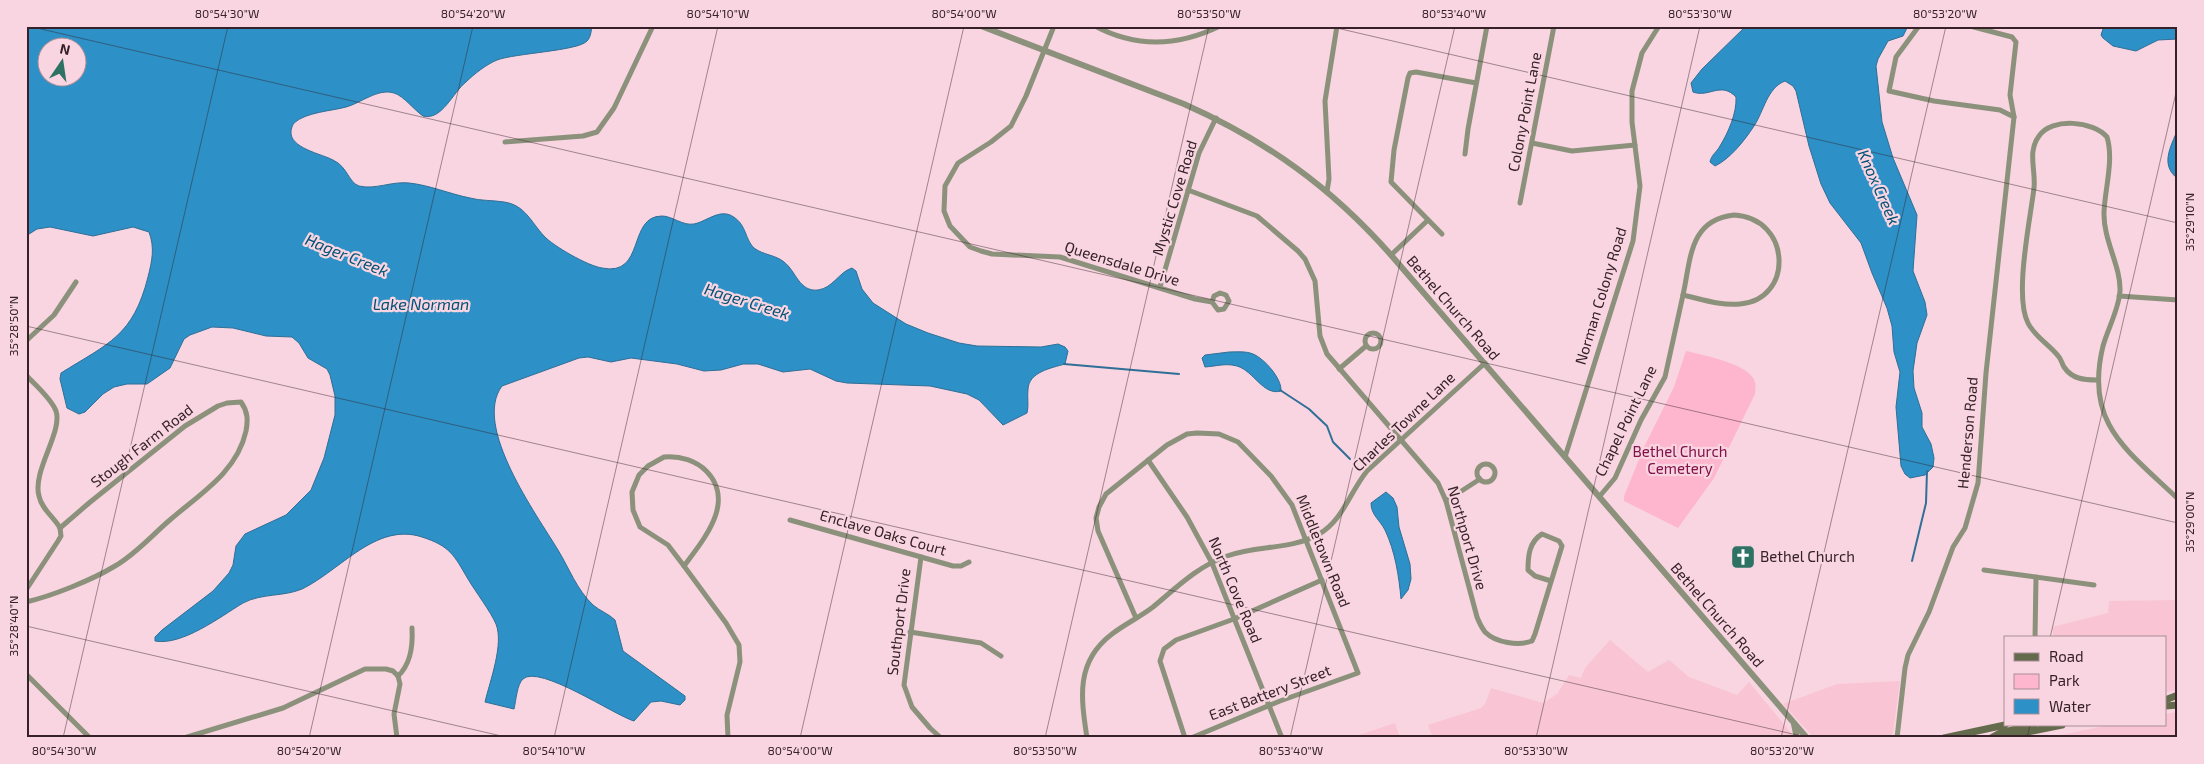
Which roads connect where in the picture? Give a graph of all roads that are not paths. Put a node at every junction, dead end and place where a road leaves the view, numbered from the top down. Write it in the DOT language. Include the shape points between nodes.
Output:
graph roads {
  1 [pos="654,26"];
  2 [pos="981,26"];
  3 [pos="1054,26"];
  4 [pos="1095,26"];
  5 [pos="1337,26"];
  6 [pos="1487,26"];
  7 [pos="1554,26"];
  8 [pos="1659,26"];
  9 [pos="1919,26"];
  10 [pos="1970,26"];
  11 [pos="1216,27"];
  12 [pos="1044,50"];
  13 [pos="1476,83"];
  14 [pos="2014,117"];
  15 [pos="1216,118"];
  16 [pos="505,142"];
  17 [pos="1532,143"];
  18 [pos="1635,145"];
  19 [pos="1466,154"];
  20 [pos="1188,190"];
  21 [pos="1327,191"];
  22 [pos="1520,203"];
  23 [pos="1428,220"];
  24 [pos="1442,234"];
  25 [pos="1391,255"];
  26 [pos="76,282"];
  27 [pos="1160,287"];
  28 [pos="1683,295"];
  29 [pos="2119,296"];
  30 [pos="2178,300"];
  31 [pos="1212,302"];
  32 [pos="26,342"];
  33 [pos="1366,346"];
  34 [pos="1484,364"];
  35 [pos="1339,369"];
  36 [pos="26,375"];
  37 [pos="2097,380"];
  38 [pos="1400,441"];
  39 [pos="1565,457"];
  40 [pos="1148,460"];
  41 [pos="1480,479"];
  42 [pos="1599,497"];
  43 [pos="2178,499"];
  44 [pos="1446,501"];
  45 [pos="790,520"];
  46 [pos="60,528"];
  47 [pos="1305,540"];
  48 [pos="920,557"];
  49 [pos="969,562"];
  50 [pos="1212,563"];
  51 [pos="684,566"];
  52 [pos="1984,570"];
  53 [pos="2036,577"];
  54 [pos="1322,580"];
  55 [pos="1551,581"];
  56 [pos="2094,585"];
  57 [pos="26,590"];
  58 [pos="26,602"];
  59 [pos="1136,618"];
  60 [pos="1234,619"];
  61 [pos="412,628"];
  62 [pos="910,632"];
  63 [pos="2034,636"];
  64 [pos="1001,656"];
  65 [pos="1358,673"];
  66 [pos="26,674"];
  67 [pos="398,676"];
  68 [pos="2178,694"];
  69 [pos="2166,700"];
  70 [pos="1268,705"];
  71 [pos="1794,723"];
  72 [pos="2004,725"];
  73 [pos="2030,726"];
  74 [pos="2057,726"];
  75 [pos="90,738"];
  76 [pos="184,738"];
  77 [pos="397,738"];
  78 [pos="728,738"];
  79 [pos="941,738"];
  80 [pos="1087,738"];
  81 [pos="1185,738"];
  82 [pos="1191,738"];
  83 [pos="1282,738"];
  84 [pos="1797,738"];
  85 [pos="1807,738"];
  86 [pos="1897,738"];
  87 [pos="1944,738"];
  88 [pos="1991,738"];
  89 [pos="1999,738"];
  1 -- 16 [label="street" via="614,108 597,132"];
  2 -- 12 [label="street, Bethel Church Road"];
  3 -- 12 [label="street, Queensdale Drive"];
  4 -- 11 [label="street" via="1121,37 1149,43 1189,39"];
  5 -- 21 [label="street" via="1325,94"];
  6 -- 13 [label="street"];
  7 -- 17 [label="street, Colony Point Lane"];
  8 -- 18 [label="street, Norman Colony Road" via="1642,53 1633,84 1631,108"];
  9 -- 14 [label="street" via="1896,57 1888,91 2000,110"];
  10 -- 14 [label="street, Henderson Road" via="2012,37 2016,42 2010,96"];
  12 -- 15 [label="street, Bethel Church Road"];
  12 -- 27 [label="street, Queensdale Drive" via="1011,126 958,163 944,186 944,212 950,226 970,247 981,251 1060,258"];
  13 -- 19 [label="street"];
  13 -- 23 [label="street" via="1416,72 1410,73 1408,78 1391,182"];
  14 -- 86 [label="street, Henderson Road" via="1986,373 1978,483 1965,528 1908,655"];
  15 -- 20 [label="street, Mystic Cove Road" via="1199,153"];
  15 -- 21 [label="street, Bethel Church Road" via="1262,144"];
  17 -- 18 [label="street" via="1572,151"];
  17 -- 22 [label="street, Colony Point Lane"];
  18 -- 39 [label="street, Norman Colony Road" via="1640,186 1633,240"];
  20 -- 27 [label="street, Mystic Cove Road"];
  20 -- 35 [label="street, Northport Drive" via="1250,212 1305,259 1315,281 1320,336 1327,354"];
  21 -- 25 [label="street, Bethel Church Road"];
  23 -- 24 [label="street"];
  23 -- 25 [label="street"];
  25 -- 34 [label="street, Bethel Church Road"];
  26 -- 32 [label="street" via="54,315"];
  27 -- 31 [label="street, Queensdale Drive"];
  28 -- 28 [label="street, Chapel Point Lane" via="1726,304 1740,304 1758,298 1772,284 1780,264 1779,249 1772,235 1760,223 1742,216 1727,216 1711,222 1696,239"];
  28 -- 42 [label="street, Chapel Point Lane" via="1664,377 1615,478"];
  29 -- 30 [label="street"];
  29 -- 37 [label="street" via="2103,346"];
  29 -- 37 [label="street" via="2118,278 2104,222 2108,136 2092,127 2055,125 2038,136 2032,154 2034,186 2022,307 2028,323 2060,357 2068,372 2080,379"];
  33 -- 35 [label="street"];
  34 -- 38 [label="street, Charles Towne Lane"];
  34 -- 39 [label="street, Bethel Church Road"];
  35 -- 38 [label="street, Northport Drive"];
  36 -- 46 [label="street" via="56,411 56,425 38,487 41,503"];
  37 -- 43 [label="street" via="2101,406 2112,432"];
  38 -- 44 [label="street, Northport Drive" via="1433,476"];
  38 -- 47 [label="street, Charles Towne Lane" via="1363,476 1333,523"];
  39 -- 42 [label="street, Bethel Church Road"];
  40 -- 47 [label="street, Middletown Road" via="1187,434 1209,432 1231,438 1246,447 1284,492"];
  40 -- 50 [label="street, North Cove Road" via="1187,517"];
  40 -- 59 [label="street, Middletown Road" via="1106,494 1096,518 1100,539"];
  41 -- 44 [label="street"];
  42 -- 71 [label="street, Bethel Church Road"];
  44 -- 55 [label="street, Northport Drive" via="1477,617 1486,632 1522,645 1532,641"];
  45 -- 48 [label="street, Enclave Oaks Court"];
  46 -- 57 [label="street, Stough Farm Road" via="61,536"];
  46 -- 58 [label="street, Stough Farm Road" via="197,418 227,402 241,402 244,406 248,414 242,447 218,480 114,566 90,579"];
  47 -- 50 [label="street, Charles Towne Lane" via="1235,553"];
  47 -- 54 [label="street, Middletown Road"];
  48 -- 49 [label="street, Enclave Oaks Court" via="953,566"];
  48 -- 62 [label="street, Southport Drive"];
  50 -- 59 [label="street, Charles Towne Lane"];
  50 -- 60 [label="street, North Cove Road"];
  51 -- 51 [label="street" via="711,526 718,497 713,481 702,466 687,458 664,458 639,475 632,492 632,510 640,527 668,546"];
  51 -- 78 [label="street" via="739,645 740,662 727,715"];
  52 -- 53 [label="street"];
  53 -- 56 [label="street"];
  53 -- 63 [label="street"];
  54 -- 60 [label="street"];
  54 -- 65 [label="street, Middletown Road"];
  55 -- 55 [label="street" via="1562,546 1559,541 1542,534 1532,543 1528,570"];
  59 -- 80 [label="street, Charles Towne Lane" via="1107,638 1095,651 1086,670 1081,694"];
  60 -- 70 [label="street, North Cove Road"];
  60 -- 81 [label="street" via="1176,640 1161,655 1162,669"];
  61 -- 67 [label="street" via="410,656"];
  62 -- 64 [label="street" via="981,643"];
  62 -- 79 [label="street, Southport Drive" via="905,691 918,716"];
  65 -- 70 [label="street, East Battery Street"];
  66 -- 75 [label="street"];
  67 -- 76 [label="street" via="386,669 365,669 283,708"];
  67 -- 77 [label="street" via="400,684 394,714"];
  68 -- 69 [label="main road"];
  70 -- 82 [label="street, East Battery Street"];
  70 -- 83 [label="street, North Cove Road"];
  71 -- 84 [label="street"];
  71 -- 85 [label="street, Bethel Church Road"];
  72 -- 87 [label="main road"];
  73 -- 88 [label="main road"];
  74 -- 89 [label="main road"];
}
